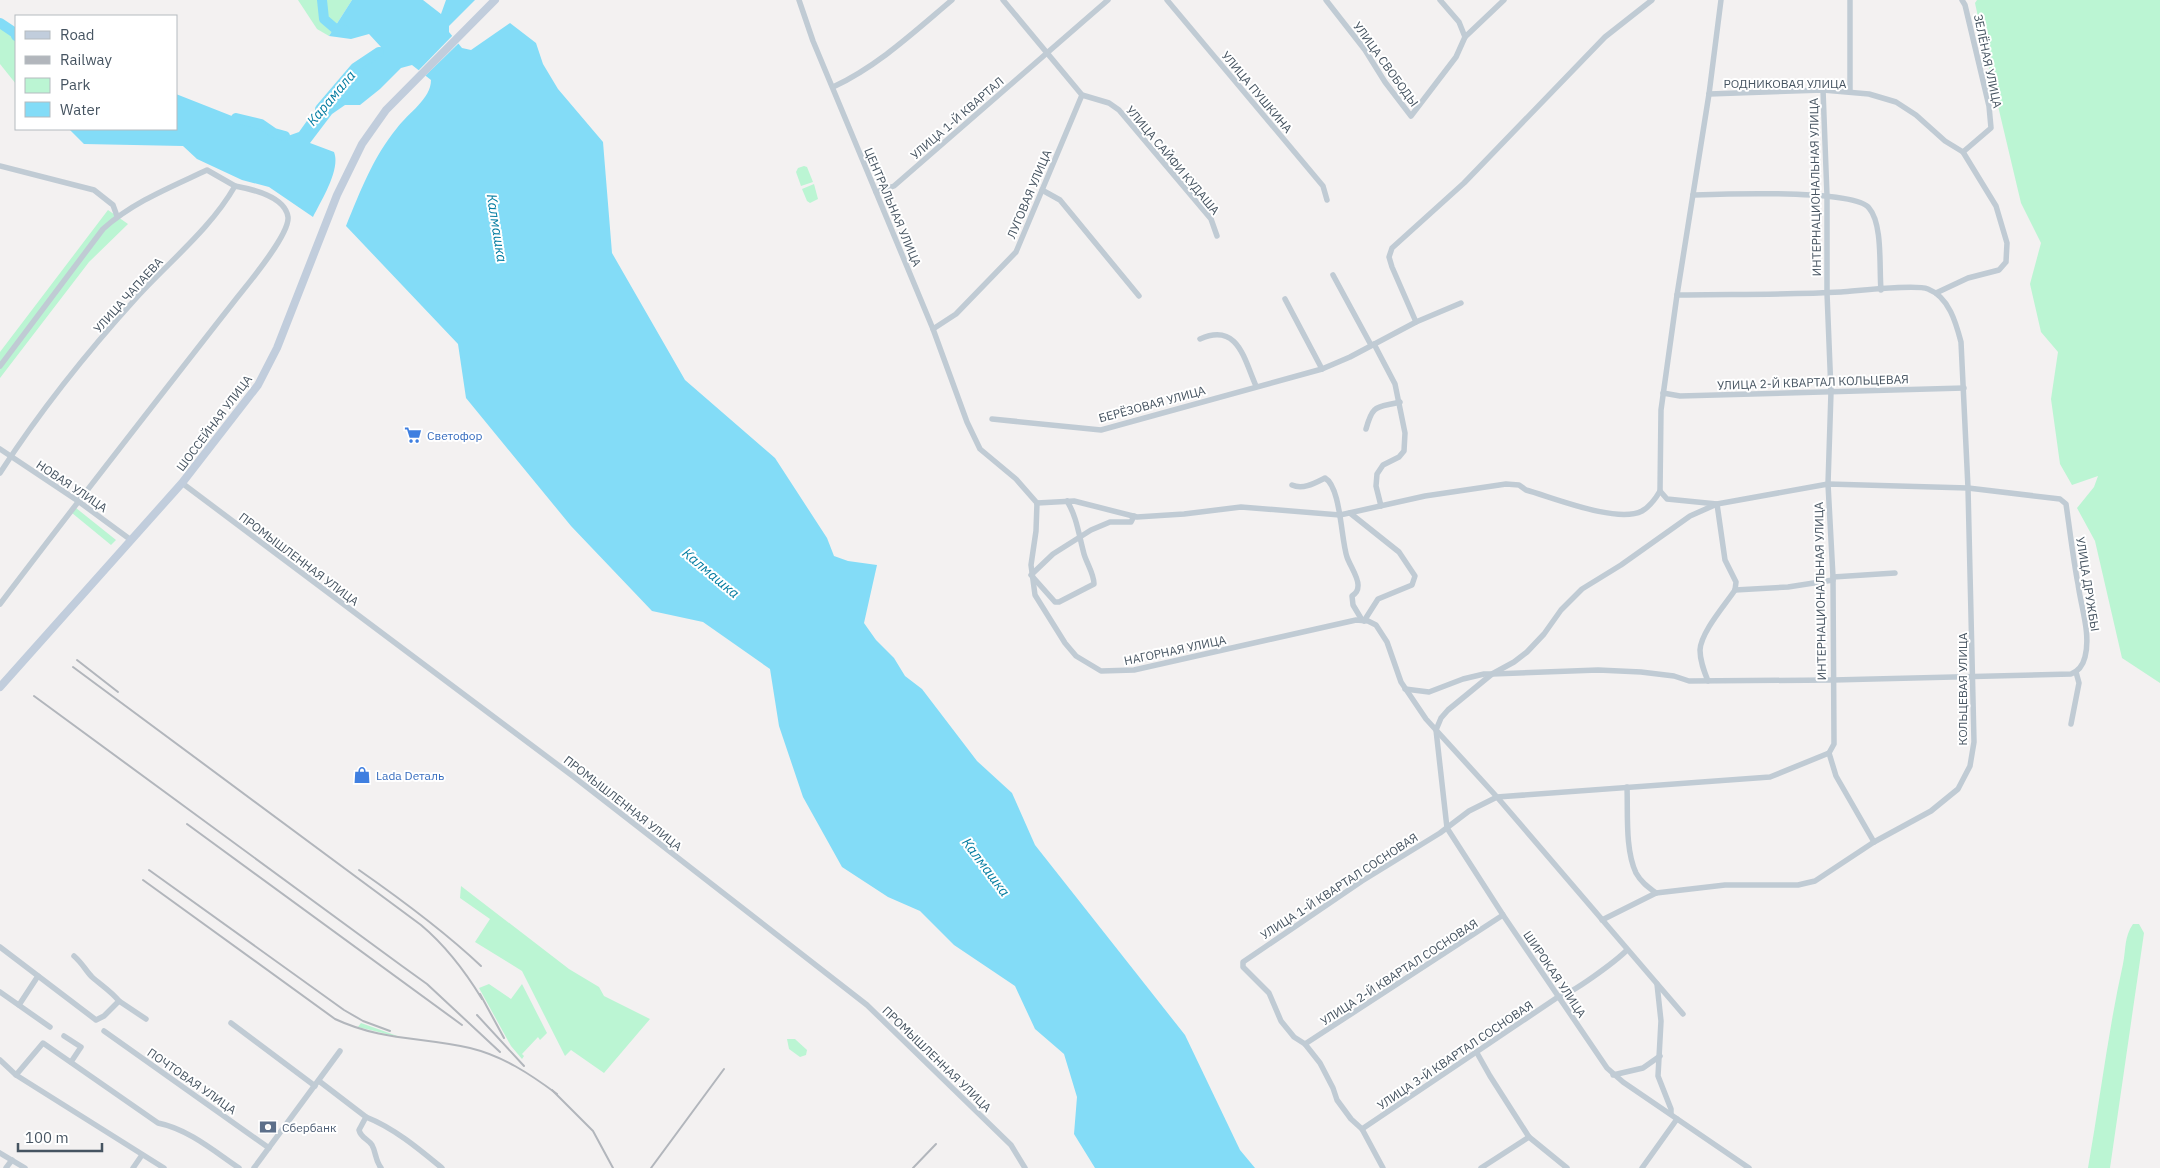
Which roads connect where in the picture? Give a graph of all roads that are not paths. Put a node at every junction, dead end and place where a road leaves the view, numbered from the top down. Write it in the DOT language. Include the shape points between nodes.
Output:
graph roads {
  1 [pos="496,0"];
  2 [pos="799,0"];
  3 [pos="952,0"];
  4 [pos="1003,0"];
  5 [pos="1108,0"];
  6 [pos="1167,0"];
  7 [pos="1326,0"];
  8 [pos="1440,0"];
  9 [pos="1504,0"];
  10 [pos="1652,0"];
  11 [pos="1720,0"];
  12 [pos="1850,0"];
  13 [pos="1962,0"];
  14 [pos="1465,37"];
  15 [pos="1048,53"];
  16 [pos="832,87"];
  17 [pos="1823,90"];
  18 [pos="1850,92"];
  19 [pos="1709,94"];
  20 [pos="1082,95"];
  21 [pos="1963,152"];
  22 [pos="0,166"];
  23 [pos="235,186"];
  24 [pos="1042,190"];
  25 [pos="876,192"];
  26 [pos="1693,194"];
  27 [pos="1827,196"];
  28 [pos="1326,200"];
  29 [pos="117,216"];
  30 [pos="1217,236"];
  31 [pos="1333,275"];
  32 [pos="1881,290"];
  33 [pos="1827,292"];
  34 [pos="1936,293"];
  35 [pos="1676,295"];
  36 [pos="1139,296"];
  37 [pos="1285,299"];
  38 [pos="1461,303"];
  39 [pos="1416,322"];
  40 [pos="933,329"];
  41 [pos="1200,339"];
  42 [pos="1373,345"];
  43 [pos="0,366"];
  44 [pos="1322,369"];
  45 [pos="1256,386"];
  46 [pos="1964,388"];
  47 [pos="1831,392"];
  48 [pos="1663,394"];
  49 [pos="1400,402"];
  50 [pos="992,419"];
  51 [pos="1366,429"];
  52 [pos="0,449"];
  53 [pos="10,456"];
  54 [pos="0,473"];
  55 [pos="182,484"];
  56 [pos="1828,484"];
  57 [pos="1292,485"];
  58 [pos="1968,488"];
  59 [pos="1660,491"];
  60 [pos="78,501"];
  61 [pos="1067,501"];
  62 [pos="1037,503"];
  63 [pos="1717,504"];
  64 [pos="1381,506"];
  65 [pos="1350,513"];
  66 [pos="1340,515"];
  67 [pos="1134,516"];
  68 [pos="1080,538"];
  69 [pos="131,540"];
  70 [pos="1894,574"];
  71 [pos="1032,575"];
  72 [pos="1833,579"];
  73 [pos="1735,590"];
  74 [pos="0,604"];
  75 [pos="1360,620"];
  76 [pos="2073,673"];
  77 [pos="1492,674"];
  78 [pos="1972,677"];
  79 [pos="1708,680"];
  80 [pos="1833,680"];
  81 [pos="0,687"];
  82 [pos="1406,689"];
  83 [pos="2071,724"];
  84 [pos="1436,730"];
  85 [pos="1829,754"];
  86 [pos="1627,788"];
  87 [pos="1497,797"];
  88 [pos="1448,828"];
  89 [pos="1874,842"];
  90 [pos="1656,893"];
  91 [pos="1503,915"];
  92 [pos="1602,920"];
  93 [pos="0,947"];
  94 [pos="1627,950"];
  95 [pos="74,956"];
  96 [pos="38,976"];
  97 [pos="1657,984"];
  98 [pos="0,992"];
  99 [pos="1558,997"];
  100 [pos="119,1001"];
  101 [pos="18,1005"];
  102 [pos="1683,1014"];
  103 [pos="146,1020"];
  104 [pos="231,1023"];
  105 [pos="50,1027"];
  106 [pos="104,1031"];
  107 [pos="64,1036"];
  108 [pos="1305,1044"];
  109 [pos="340,1051"];
  110 [pos="1478,1053"];
  111 [pos="1660,1056"];
  112 [pos="0,1060"];
  113 [pos="71,1062"];
  114 [pos="16,1075"];
  115 [pos="1613,1075"];
  116 [pos="317,1084"];
  117 [pos="1671,1114"];
  118 [pos="366,1117"];
  119 [pos="1677,1118"];
  120 [pos="1362,1129"];
  121 [pos="1529,1137"];
  122 [pos="269,1148"];
  123 [pos="0,1153"];
  124 [pos="142,1155"];
  125 [pos="12,1160"];
  126 [pos="6,1168"];
  127 [pos="25,1168"];
  128 [pos="133,1168"];
  129 [pos="164,1168"];
  130 [pos="238,1168"];
  131 [pos="254,1168"];
  132 [pos="381,1168"];
  133 [pos="442,1168"];
  134 [pos="1026,1168"];
  135 [pos="1383,1168"];
  136 [pos="1481,1168"];
  137 [pos="1567,1168"];
  138 [pos="1642,1168"];
  139 [pos="1749,1168"];
  1 -- 55 [label="main road, ШОССЕЙНАЯ УЛИЦА" via="379,118 358,150 277,348 258,385"];
  2 -- 16 [label="street, ЦЕНТРАЛЬНАЯ УЛИЦА"];
  3 -- 16 [label="street" via="894,50 856,76"];
  4 -- 15 [label="street"];
  5 -- 15 [label="street, УЛИЦА 1-Й КВАРТАЛ"];
  6 -- 28 [label="street, УЛИЦА ПУШКИНА" via="1323,186"];
  7 -- 14 [label="street, УЛИЦА СВОБОДЫ" via="1411,116 1456,57"];
  8 -- 14 [label="street" via="1459,22"];
  9 -- 14 [label="street"];
  10 -- 39 [label="street" via="1605,37 1464,183 1392,248 1389,257"];
  11 -- 19 [label="street"];
  12 -- 18 [label="street"];
  13 -- 21 [label="street, ЗЕЛЁНАЯ УЛИЦА" via="1989,106 1991,128"];
  15 -- 20 [label="street"];
  15 -- 25 [label="street, УЛИЦА 1-Й КВАРТАЛ" via="894,186"];
  16 -- 25 [label="street, ЦЕНТРАЛЬНАЯ УЛИЦА"];
  17 -- 18 [label="street, РОДНИКОВАЯ УЛИЦА"];
  17 -- 19 [label="street, РОДНИКОВАЯ УЛИЦА"];
  17 -- 27 [label="street, ИНТЕРНАЦИОНАЛЬНАЯ УЛИЦА"];
  18 -- 21 [label="street, РОДНИКОВАЯ УЛИЦА" via="1896,102"];
  19 -- 26 [label="street"];
  20 -- 24 [label="street, ЛУГОВАЯ УЛИЦА"];
  20 -- 30 [label="street, УЛИЦА САЙФИ КУДАША" via="1109,103 1119,110 1211,218"];
  21 -- 34 [label="street" via="1996,206 2007,243 2006,262 1999,270 1968,278"];
  22 -- 29 [label="street" via="94,190 113,205"];
  23 -- 29 [label="street" via="207,170 152,195"];
  23 -- 53 [label="street, УЛИЦА ЧАПАЕВА" via="205,226 138,297 66,383"];
  23 -- 60 [label="street" via="264,192 281,205 288,218 284,231 261,267"];
  24 -- 36 [label="street" via="1060,200"];
  24 -- 40 [label="street, ЛУГОВАЯ УЛИЦА" via="1016,252 956,314"];
  25 -- 40 [label="street, ЦЕНТРАЛЬНАЯ УЛИЦА"];
  26 -- 27 [label="street"];
  26 -- 35 [label="street"];
  27 -- 32 [label="street" via="1868,206 1876,220"];
  27 -- 33 [label="street, ИНТЕРНАЦИОНАЛЬНАЯ УЛИЦА"];
  29 -- 43 [label="street" via="103,229"];
  31 -- 42 [label="street"];
  32 -- 33 [label="street"];
  32 -- 34 [label="street" via="1927,288"];
  33 -- 35 [label="street"];
  33 -- 47 [label="street, ИНТЕРНАЦИОНАЛЬНАЯ УЛИЦА"];
  34 -- 46 [label="street, КОЛЬЦЕВАЯ УЛИЦА" via="1956,322 1961,342"];
  35 -- 48 [label="street"];
  37 -- 44 [label="street"];
  38 -- 39 [label="street, БЕРЁЗОВАЯ УЛИЦА"];
  39 -- 42 [label="street, БЕРЁЗОВАЯ УЛИЦА"];
  40 -- 62 [label="street, ЦЕНТРАЛЬНАЯ УЛИЦА" via="980,449 1016,479"];
  41 -- 45 [label="street" via="1223,334 1233,339"];
  42 -- 44 [label="street, БЕРЁЗОВАЯ УЛИЦА"];
  42 -- 49 [label="street" via="1395,384"];
  44 -- 45 [label="street, БЕРЁЗОВАЯ УЛИЦА"];
  45 -- 50 [label="street, БЕРЁЗОВАЯ УЛИЦА" via="1101,430"];
  46 -- 47 [label="street, УЛИЦА 2-Й КВАРТАЛ КОЛЬЦЕВАЯ"];
  46 -- 58 [label="street, КОЛЬЦЕВАЯ УЛИЦА"];
  47 -- 48 [label="street, УЛИЦА 2-Й КВАРТАЛ КОЛЬЦЕВАЯ"];
  47 -- 56 [label="street, ИНТЕРНАЦИОНАЛЬНАЯ УЛИЦА"];
  48 -- 59 [label="street"];
  49 -- 51 [label="street" via="1377,408 1372,412"];
  49 -- 64 [label="street" via="1404,451 1400,457 1383,465 1377,474"];
  52 -- 53 [label="street, НОВАЯ УЛИЦА"];
  53 -- 54 [label="street, УЛИЦА ЧАПАЕВА"];
  53 -- 60 [label="street, НОВАЯ УЛИЦА"];
  55 -- 69 [label="main road, ШОССЕЙНАЯ УЛИЦА"];
  55 -- 134 [label="street, ПРОМЫШЛЕННАЯ УЛИЦА" via="574,777 867,1005 1012,1145"];
  56 -- 58 [label="street"];
  56 -- 63 [label="street"];
  56 -- 72 [label="street, ИНТЕРНАЦИОНАЛЬНАЯ УЛИЦА"];
  57 -- 66 [label="street" via="1303,486 1328,479"];
  58 -- 76 [label="street, УЛИЦА ДРУЖБЫ" via="2060,499 2066,504 2084,611 2086,656 2082,667"];
  58 -- 78 [label="street, КОЛЬЦЕВАЯ УЛИЦА"];
  59 -- 63 [label="street" via="1667,499"];
  59 -- 64 [label="street" via="1642,511 1628,513 1571,506 1520,485 1506,484"];
  60 -- 69 [label="street, НОВАЯ УЛИЦА"];
  60 -- 74 [label="street"];
  61 -- 62 [label="street"];
  61 -- 67 [label="street"];
  61 -- 68 [label="street"];
  62 -- 71 [label="street, НАГОРНАЯ УЛИЦА"];
  63 -- 73 [label="street" via="1725,560 1736,582"];
  63 -- 77 [label="street" via="1690,516 1582,589 1527,652"];
  64 -- 65 [label="street"];
  65 -- 66 [label="street"];
  65 -- 75 [label="street" via="1399,552 1415,576 1412,586 1378,598"];
  66 -- 67 [label="street" via="1241,507"];
  66 -- 75 [label="street" via="1346,555 1359,584 1358,591 1352,596"];
  67 -- 68 [label="street" via="1131,522 1110,522"];
  68 -- 71 [label="street" via="1053,554"];
  68 -- 71 [label="street" via="1094,580 1091,587 1055,602"];
  69 -- 81 [label="main road, ШОССЕЙНАЯ УЛИЦА"];
  70 -- 72 [label="street"];
  71 -- 75 [label="street, НАГОРНАЯ УЛИЦА" via="1034,595 1065,643 1076,656 1101,671 1134,670"];
  72 -- 73 [label="street" via="1788,587"];
  72 -- 80 [label="street, ИНТЕРНАЦИОНАЛЬНАЯ УЛИЦА"];
  73 -- 79 [label="street" via="1704,637 1700,649"];
  75 -- 82 [label="street" via="1376,625 1382,633"];
  76 -- 78 [label="street"];
  76 -- 83 [label="street, УЛИЦА ДРУЖБЫ" via="2079,683"];
  77 -- 79 [label="street" via="1598,670 1674,676 1688,681"];
  77 -- 82 [label="street" via="1463,679 1429,692"];
  77 -- 84 [label="street" via="1448,710"];
  78 -- 80 [label="street"];
  78 -- 89 [label="street, КОЛЬЦЕВАЯ УЛИЦА" via="1974,742 1970,766 1958,789 1931,810"];
  79 -- 80 [label="street"];
  80 -- 85 [label="street, ИНТЕРНАЦИОНАЛЬНАЯ УЛИЦА" via="1834,744"];
  82 -- 84 [label="street"];
  84 -- 87 [label="street"];
  84 -- 88 [label="street, ШИРОКАЯ УЛИЦА"];
  85 -- 86 [label="street" via="1770,777"];
  85 -- 89 [label="street" via="1836,776"];
  86 -- 87 [label="street"];
  86 -- 90 [label="street" via="1631,857 1637,874"];
  87 -- 88 [label="street, УЛИЦА 1-Й КВАРТАЛ СОСНОВАЯ"];
  87 -- 92 [label="street"];
  88 -- 91 [label="street, ШИРОКАЯ УЛИЦА"];
  88 -- 108 [label="street, УЛИЦА 1-Й КВАРТАЛ СОСНОВАЯ" via="1243,962 1246,971 1269,993 1281,1021 1294,1037"];
  89 -- 90 [label="street, КОЛЬЦЕВАЯ УЛИЦА" via="1815,882 1725,885"];
  90 -- 92 [label="street, КОЛЬЦЕВАЯ УЛИЦА"];
  91 -- 99 [label="street, ШИРОКАЯ УЛИЦА"];
  91 -- 108 [label="street, УЛИЦА 2-Й КВАРТАЛ СОСНОВАЯ"];
  92 -- 94 [label="street"];
  93 -- 96 [label="street"];
  94 -- 97 [label="street"];
  94 -- 99 [label="street, УЛИЦА 3-Й КВАРТАЛ СОСНОВАЯ"];
  95 -- 100 [label="street"];
  96 -- 100 [label="street" via="96,1020"];
  96 -- 101 [label="street"];
  97 -- 102 [label="street"];
  97 -- 111 [label="street"];
  98 -- 101 [label="street"];
  99 -- 110 [label="street, УЛИЦА 3-Й КВАРТАЛ СОСНОВАЯ"];
  99 -- 115 [label="street, ШИРОКАЯ УЛИЦА"];
  100 -- 103 [label="street"];
  101 -- 105 [label="street"];
  104 -- 116 [label="street"];
  106 -- 122 [label="street, ПОЧТОВАЯ УЛИЦА"];
  107 -- 113 [label="street" via="81,1047"];
  108 -- 120 [label="street" via="1327,1074 1338,1100"];
  109 -- 116 [label="street"];
  110 -- 120 [label="street, УЛИЦА 3-Й КВАРТАЛ СОСНОВАЯ"];
  110 -- 121 [label="street"];
  111 -- 115 [label="street" via="1643,1068"];
  111 -- 117 [label="street" via="1658,1076"];
  112 -- 114 [label="street"];
  113 -- 114 [label="street" via="43,1043"];
  113 -- 130 [label="street" via="158,1123 170,1125 207,1145"];
  114 -- 124 [label="street"];
  115 -- 117 [label="street, ШИРОКАЯ УЛИЦА"];
  116 -- 118 [label="street"];
  116 -- 122 [label="street"];
  117 -- 119 [label="street, ШИРОКАЯ УЛИЦА"];
  118 -- 132 [label="street" via="359,1130 371,1144"];
  118 -- 133 [label="street" via="417,1148"];
  119 -- 138 [label="street"];
  119 -- 139 [label="street, ШИРОКАЯ УЛИЦА"];
  120 -- 135 [label="street"];
  121 -- 136 [label="street"];
  121 -- 137 [label="street"];
  122 -- 131 [label="street"];
  123 -- 125 [label="street"];
  124 -- 128 [label="street"];
  124 -- 129 [label="street"];
  125 -- 126 [label="street"];
  125 -- 127 [label="street"];
}
